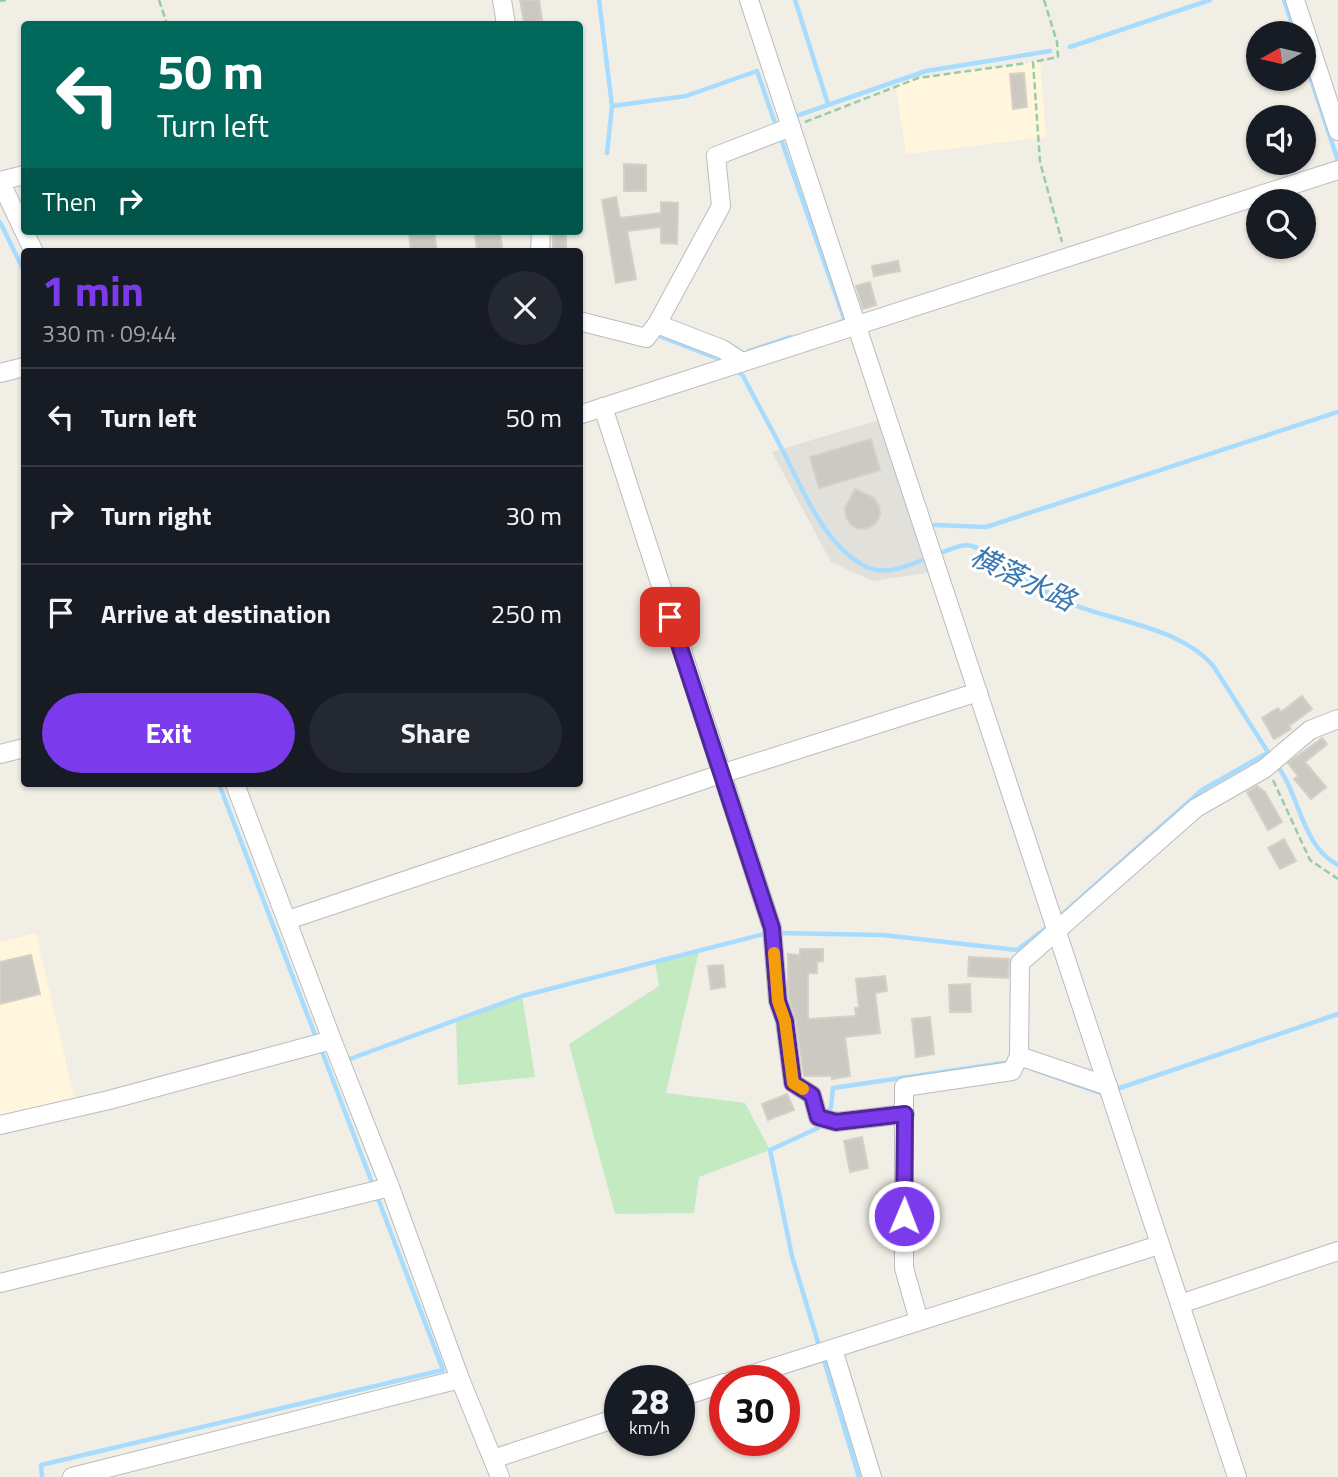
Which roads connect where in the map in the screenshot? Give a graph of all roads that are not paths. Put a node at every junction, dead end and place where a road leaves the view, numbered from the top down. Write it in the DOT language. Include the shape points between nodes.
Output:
graph roads {
  1 [pos="502,0"];
  2 [pos="749,0"];
  3 [pos="1295,0"];
  4 [pos="506,21"];
  5 [pos="791,127"];
  6 [pos="1338,131"];
  7 [pos="1338,170"];
  8 [pos="21,176"];
  9 [pos="21,225"];
  10 [pos="583,322"];
  11 [pos="856,326"];
  12 [pos="651,331"];
  13 [pos="742,362"];
  14 [pos="21,368"];
  15 [pos="0,373"];
  16 [pos="603,407"];
  17 [pos="583,414"];
  18 [pos="978,692"];
  19 [pos="1338,719"];
  20 [pos="21,749"];
  21 [pos="0,754"];
  22 [pos="721,774"];
  23 [pos="236,787"];
  24 [pos="288,920"];
  25 [pos="1058,931"];
  26 [pos="332,1040"];
  27 [pos="1019,1056"];
  28 [pos="1110,1094"];
  29 [pos="905,1114"];
  30 [pos="0,1125"];
  31 [pos="390,1187"];
  32 [pos="1159,1245"];
  33 [pos="1338,1251"];
  34 [pos="0,1283"];
  35 [pos="1180,1304"];
  36 [pos="919,1321"];
  37 [pos="833,1349"];
  38 [pos="780,1365"];
  39 [pos="460,1379"];
  40 [pos="604,1422"];
  41 [pos="492,1459"];
  42 [pos="72,1477"];
  43 [pos="500,1477"];
  44 [pos="872,1477"];
  45 [pos="1237,1477"];
  1 -- 4 [label="street"];
  2 -- 5 [label="street"];
  3 -- 6 [label="street"];
  5 -- 11 [label="street"];
  5 -- 12 [label="street" via="716,156 721,206"];
  7 -- 11 [label="street"];
  8 -- 9 [label="street" via="0,181"];
  10 -- 12 [label="street"];
  11 -- 13 [label="street"];
  11 -- 18 [label="street"];
  12 -- 13 [label="street" via="722,349"];
  13 -- 16 [label="street"];
  14 -- 15 [label="street"];
  16 -- 17 [label="street"];
  16 -- 22 [label="street"];
  18 -- 22 [label="street"];
  18 -- 25 [label="street"];
  19 -- 25 [label="street" via="1310,730 1264,769 1196,808"];
  20 -- 21 [label="street"];
  22 -- 24 [label="street"];
  22 -- 29 [label="street" via="772,933 793,1083 812,1095 818,1117 836,1122"];
  23 -- 24 [label="street"];
  24 -- 26 [label="street"];
  25 -- 27 [label="street" via="1020,963"];
  25 -- 28 [label="street"];
  26 -- 30 [label="street"];
  26 -- 31 [label="street"];
  27 -- 28 [label="street"];
  27 -- 29 [label="street" via="1012,1071 904,1087"];
  28 -- 32 [label="street"];
  29 -- 36 [label="street" via="904,1268"];
  31 -- 34 [label="street"];
  31 -- 39 [label="street"];
  32 -- 35 [label="street"];
  32 -- 36 [label="street"];
  33 -- 35 [label="street"];
  35 -- 45 [label="street"];
  36 -- 37 [label="street"];
  37 -- 38 [label="street"];
  37 -- 44 [label="street"];
  39 -- 41 [label="street"];
  39 -- 42 [label="street"];
  40 -- 41 [label="street"];
  41 -- 43 [label="street"];
}
